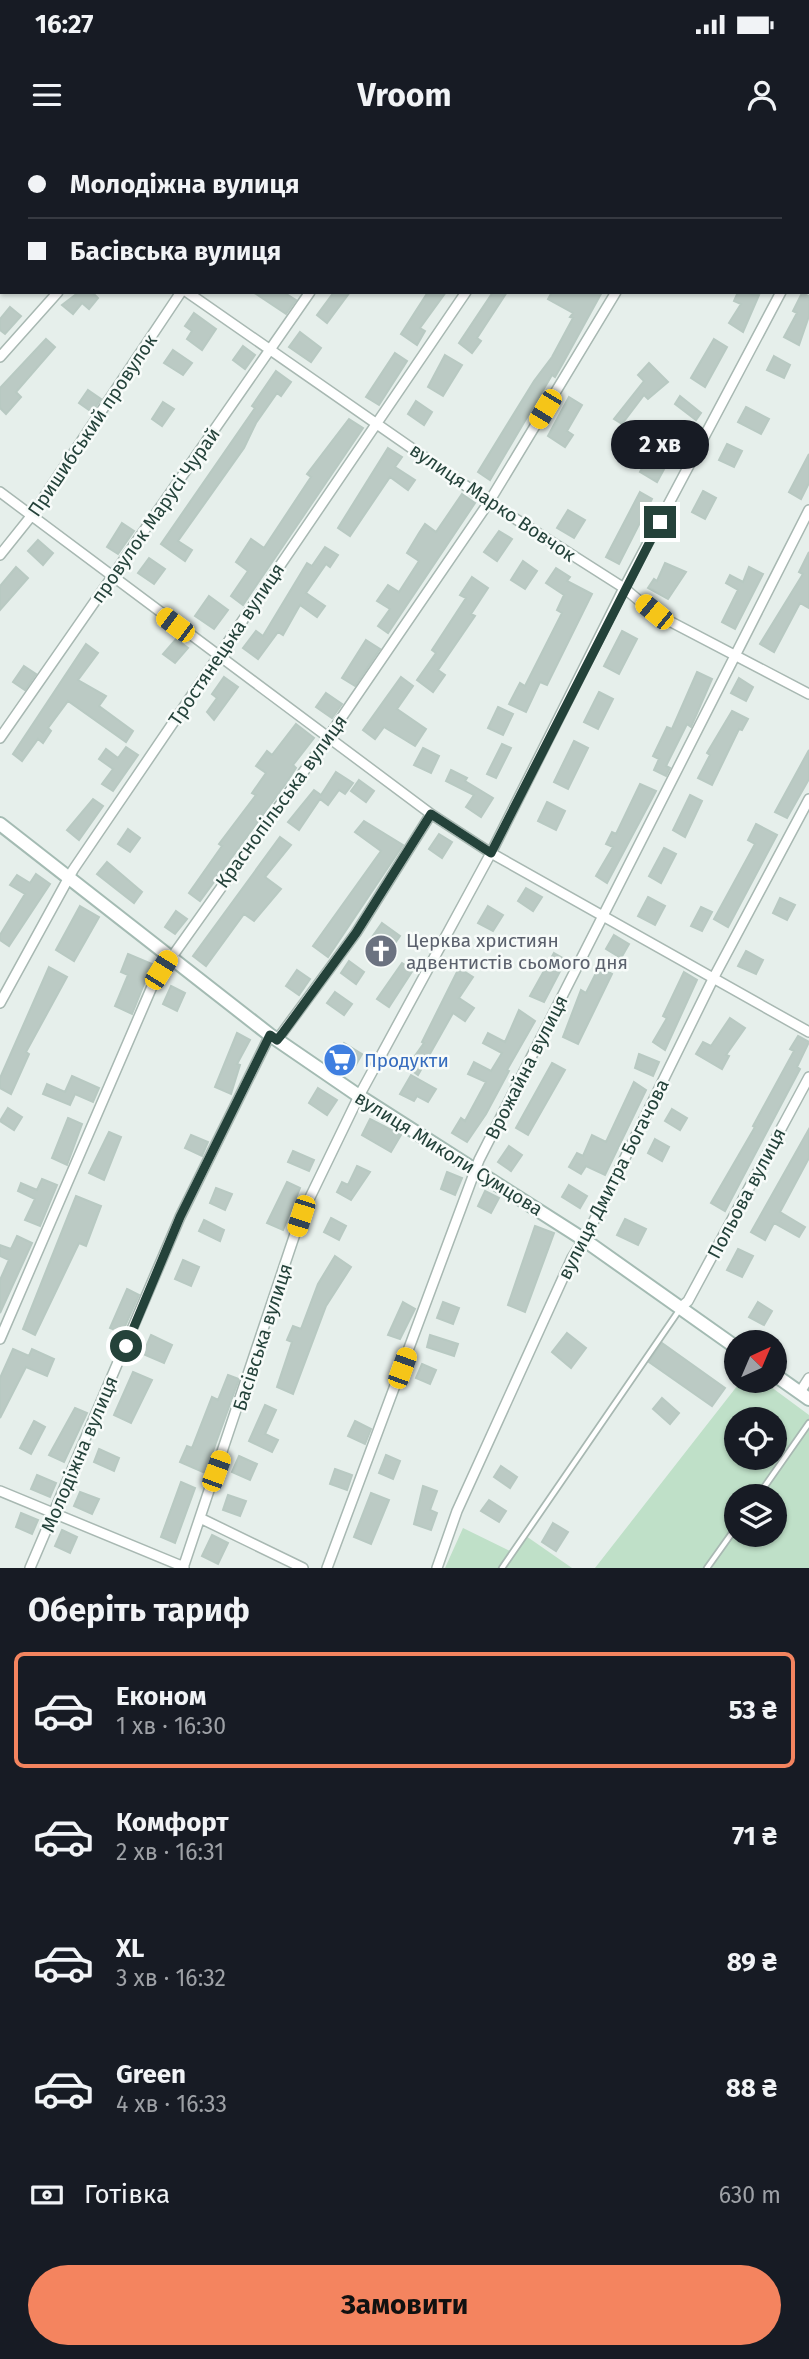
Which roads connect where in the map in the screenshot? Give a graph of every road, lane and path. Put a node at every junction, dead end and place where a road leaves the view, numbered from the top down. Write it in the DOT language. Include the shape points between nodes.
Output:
graph roads {
  1 [pos="56,294"];
  2 [pos="180,294"];
  3 [pos="190,294"];
  4 [pos="309,294"];
  5 [pos="465,294"];
  6 [pos="615,294"];
  7 [pos="780,294"];
  8 [pos="269,351"];
  9 [pos="0,357"];
  10 [pos="377,424"];
  11 [pos="0,492"];
  12 [pos="489,502"];
  13 [pos="809,510"];
  14 [pos="32,515"];
  15 [pos="0,555"];
  16 [pos="111,577"];
  17 [pos="624,588"];
  18 [pos="735,655"];
  19 [pos="217,657"];
  20 [pos="809,694"];
  21 [pos="329,736"];
  22 [pos="0,738"];
  23 [pos="809,799"];
  24 [pos="431,814"];
  25 [pos="0,824"];
  26 [pos="491,853"];
  27 [pos="69,879"];
  28 [pos="602,915"];
  29 [pos="169,957"];
  30 [pos="714,977"];
  31 [pos="0,1003"];
  32 [pos="809,1032"];
  33 [pos="273,1037"];
  34 [pos="809,1076"];
  35 [pos="359,1096"];
  36 [pos="476,1169"];
  37 [pos="583,1239"];
  38 [pos="680,1308"];
  39 [pos="0,1339"];
  40 [pos="724,1339"];
  41 [pos="809,1378"];
  42 [pos="788,1384"];
  43 [pos="805,1396"];
  44 [pos="809,1423"];
  45 [pos="766,1484"];
  46 [pos="0,1491"];
  47 [pos="53,1514"];
  48 [pos="200,1518"];
  49 [pos="724,1544"];
  50 [pos="183,1567"];
  51 [pos="30,1568"];
  52 [pos="303,1568"];
  53 [pos="327,1568"];
  54 [pos="437,1568"];
  55 [pos="502,1568"];
  56 [pos="707,1568"];
  1 -- 9 [label="street"];
  2 -- 14 [label="street, Пришибський провулок"];
  3 -- 8 [label="street, вулиця Марко Вовчок"];
  4 -- 8 [label="street, провулок Марусі Чурай"];
  5 -- 10 [label="street, Тростянецька вулиця"];
  6 -- 12 [label="street, Краснопільська вулиця"];
  7 -- 17 [label="street, Басівська вулиця"];
  8 -- 10 [label="street, вулиця Марко Вовчок"];
  8 -- 16 [label="street, провулок Марусі Чурай"];
  10 -- 12 [label="street, вулиця Марко Вовчок"];
  10 -- 19 [label="street, Тростянецька вулиця"];
  11 -- 14 [label="street"];
  12 -- 17 [label="street, вулиця Марко Вовчок"];
  12 -- 21 [label="street, Краснопільська вулиця"];
  13 -- 18 [label="street, Врожайна вулиця"];
  14 -- 15 [label="street, Пришибський провулок"];
  14 -- 16 [label="street"];
  16 -- 19 [label="street"];
  16 -- 22 [label="street, провулок Марусі Чурай"];
  17 -- 18 [label="street, вулиця Марко Вовчок" via="654,612"];
  17 -- 26 [label="street, Басівська вулиця"];
  18 -- 20 [label="street, вулиця Марко Вовчок"];
  18 -- 28 [label="street, Врожайна вулиця"];
  19 -- 21 [label="street"];
  19 -- 27 [label="street, Тростянецька вулиця"];
  21 -- 24 [label="street"];
  21 -- 29 [label="street, Краснопільська вулиця"];
  23 -- 30 [label="street, вулиця Дмитра Богачова"];
  24 -- 26 [label="street"];
  24 -- 33 [label="street, Молодіжна вулиця" via="356,933"];
  25 -- 27 [label="street, вулиця Миколи Сумцова"];
  26 -- 28 [label="street"];
  26 -- 35 [label="street, Басівська вулиця"];
  27 -- 29 [label="street, вулиця Миколи Сумцова"];
  27 -- 31 [label="street, Тростянецька вулиця"];
  28 -- 30 [label="street"];
  28 -- 36 [label="street, Врожайна вулиця"];
  29 -- 33 [label="street, вулиця Миколи Сумцова"];
  29 -- 39 [label="street, Краснопільська вулиця" via="133,1026"];
  30 -- 32 [label="street"];
  30 -- 37 [label="street, вулиця Дмитра Богачова"];
  33 -- 35 [label="street, вулиця Миколи Сумцова"];
  33 -- 47 [label="street, Молодіжна вулиця" via="180,1217"];
  34 -- 38 [label="street, Польова вулиця" via="688,1301"];
  35 -- 36 [label="street, вулиця Миколи Сумцова"];
  35 -- 48 [label="street, Басівська вулиця" via="301,1216"];
  36 -- 37 [label="street, вулиця Миколи Сумцова"];
  36 -- 53 [label="street, Врожайна вулиця"];
  37 -- 38 [label="street, вулиця Миколи Сумцова"];
  37 -- 54 [label="street, вулиця Дмитра Богачова" via="457,1511"];
  38 -- 40 [label="street, вулиця Миколи Сумцова"];
  38 -- 55 [label="lane"];
  41 -- 43 [label="street"];
  42 -- 43 [label="street"];
  44 -- 45 [label="lane"];
  46 -- 47 [label="street"];
  47 -- 50 [label="street"];
  47 -- 51 [label="street, Молодіжна вулиця"];
  48 -- 50 [label="street, Басівська вулиця"];
  48 -- 52 [label="street"];
  49 -- 56 [label="lane"];
}
